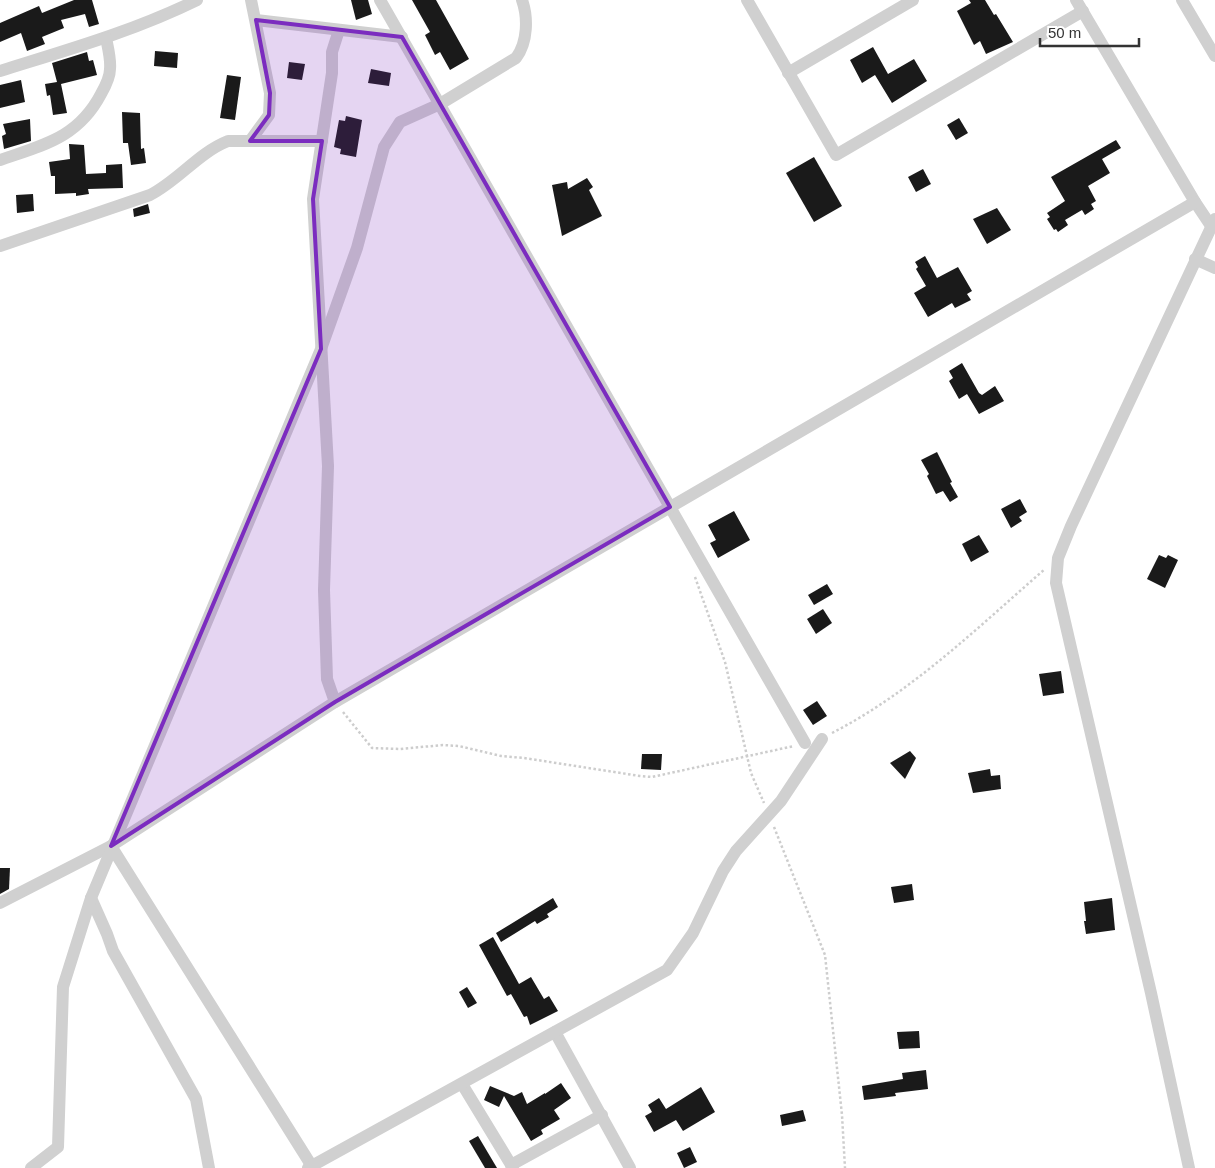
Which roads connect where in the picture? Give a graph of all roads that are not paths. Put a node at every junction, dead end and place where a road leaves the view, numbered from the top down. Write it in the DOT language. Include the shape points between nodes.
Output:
graph roads {
  1 [pos="198,0"];
  2 [pos="252,0"];
  3 [pos="380,0"];
  4 [pos="522,0"];
  5 [pos="747,0"];
  6 [pos="913,0"];
  7 [pos="1076,0"];
  8 [pos="1182,0"];
  9 [pos="1083,11"];
  10 [pos="256,20"];
  11 [pos="340,30"];
  12 [pos="402,37"];
  13 [pos="106,38"];
  14 [pos="1215,56"];
  15 [pos="0,71"];
  16 [pos="788,72"];
  17 [pos="440,104"];
  18 [pos="250,141"];
  19 [pos="322,141"];
  20 [pos="0,160"];
  21 [pos="1195,202"];
  22 [pos="1213,223"];
  23 [pos="0,246"];
  24 [pos="1195,259"];
  25 [pos="1215,268"];
  26 [pos="321,349"];
  27 [pos="670,507"];
  28 [pos="335,702"];
  29 [pos="822,739"];
  30 [pos="805,743"];
  31 [pos="111,846"];
  32 [pos="91,898"];
  33 [pos="0,903"];
  34 [pos="555,1032"];
  35 [pos="462,1084"];
  36 [pos="602,1115"];
  37 [pos="311,1167"];
  38 [pos="512,1167"];
  39 [pos="31,1168"];
  40 [pos="209,1168"];
  41 [pos="630,1168"];
  42 [pos="1188,1168"];
  1 -- 13 [label="street"];
  2 -- 10 [label="street"];
  3 -- 12 [label="street"];
  4 -- 17 [label="street" via="525,35 516,58"];
  5 -- 16 [label="street"];
  6 -- 16 [label="street"];
  7 -- 9 [label="street"];
  8 -- 14 [label="street"];
  9 -- 16 [label="street" via="836,155"];
  9 -- 21 [label="street"];
  10 -- 11 [label="street"];
  10 -- 18 [label="street" via="270,94 269,115"];
  11 -- 12 [label="street"];
  11 -- 19 [label="street" via="332,52"];
  12 -- 17 [label="street"];
  13 -- 15 [label="street"];
  13 -- 20 [label="street" via="110,69 106,85 81,122 55,141"];
  17 -- 26 [label="street" via="400,122 384,147 357,248"];
  17 -- 27 [label="street"];
  18 -- 19 [label="street"];
  18 -- 23 [label="street" via="228,141 216,146 150,195"];
  19 -- 26 [label="street" via="313,199"];
  21 -- 22 [label="street"];
  21 -- 27 [label="street"];
  22 -- 24 [label="street"];
  24 -- 25 [label="street"];
  24 -- 42 [label="street" via="1058,558 1056,583"];
  26 -- 28 [label="street" via="328,466 324,590 327,678"];
  26 -- 31 [label="street"];
  27 -- 28 [label="street"];
  27 -- 30 [label="street"];
  28 -- 31 [label="street"];
  29 -- 34 [label="street" via="781,801 736,851 692,934 667,970"];
  31 -- 32 [label="street"];
  31 -- 33 [label="street"];
  31 -- 37 [label="street"];
  32 -- 39 [label="street" via="63,987 58,1146"];
  32 -- 40 [label="street" via="113,952 196,1099"];
  34 -- 35 [label="street"];
  34 -- 36 [label="street"];
  35 -- 37 [label="street"];
  35 -- 38 [label="street"];
  36 -- 38 [label="street"];
  36 -- 41 [label="street"];
}
